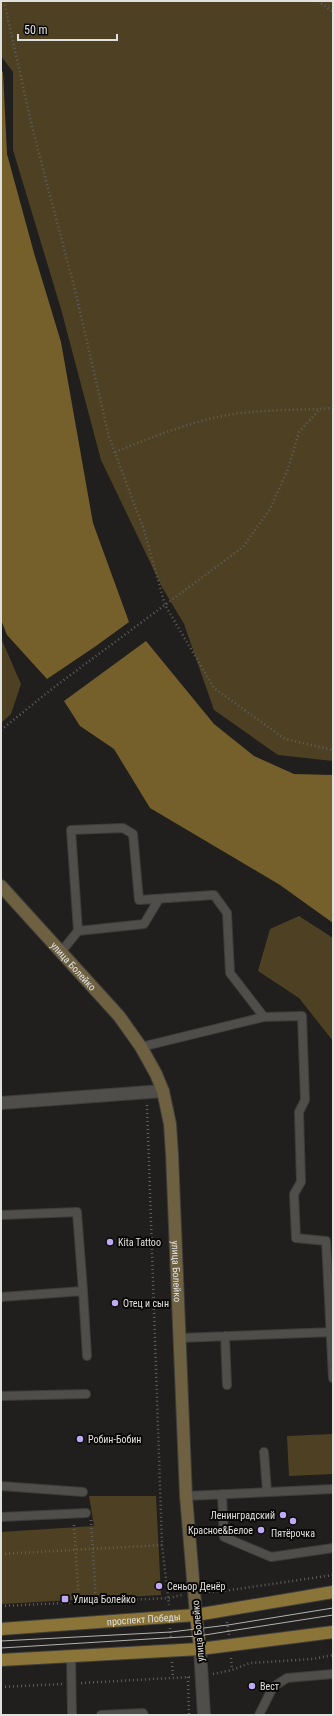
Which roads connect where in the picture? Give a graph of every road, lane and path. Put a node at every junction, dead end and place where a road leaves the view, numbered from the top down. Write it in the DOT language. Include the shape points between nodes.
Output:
graph roads {
  1 [pos="4,1"];
  2 [pos="318,1"];
  3 [pos="333,12"];
  4 [pos="333,408"];
  5 [pos="320,409"];
  6 [pos="115,452"];
  7 [pos="166,606"];
  8 [pos="1,730"];
  9 [pos="333,750"];
  10 [pos="1,886"];
  11 [pos="159,899"];
  12 [pos="78,931"];
  13 [pos="61,952"];
  14 [pos="264,1017"];
  15 [pos="141,1047"];
  16 [pos="163,1091"];
  17 [pos="146,1092"];
  18 [pos="1,1104"];
  19 [pos="1,1214"];
  20 [pos="83,1290"];
  21 [pos="1,1296"];
  22 [pos="331,1332"];
  23 [pos="224,1336"];
  24 [pos="180,1338"];
  25 [pos="87,1356"];
  26 [pos="333,1378"];
  27 [pos="227,1385"];
  28 [pos="86,1394"];
  29 [pos="1,1396"];
  30 [pos="264,1452"];
  31 [pos="1,1486"];
  32 [pos="333,1489"];
  33 [pos="83,1492"];
  34 [pos="267,1492"];
  35 [pos="222,1494"];
  36 [pos="186,1496"];
  37 [pos="88,1516"];
  38 [pos="1,1517"];
  39 [pos="74,1525"];
  40 [pos="162,1545"];
  41 [pos="92,1548"];
  42 [pos="333,1548"];
  43 [pos="75,1550"];
  44 [pos="1,1554"];
  45 [pos="333,1575"];
  46 [pos="224,1591"];
  47 [pos="194,1592"];
  48 [pos="333,1592"];
  49 [pos="168,1598"];
  50 [pos="79,1602"];
  51 [pos="96,1602"];
  52 [pos="1,1606"];
  53 [pos="226,1610"];
  54 [pos="196,1615"];
  55 [pos="1,1629"];
  56 [pos="333,1632"];
  57 [pos="230,1646"];
  58 [pos="200,1650"];
  59 [pos="333,1655"];
  60 [pos="71,1656"];
  61 [pos="1,1660"];
  62 [pos="232,1670"];
  63 [pos="333,1674"];
  64 [pos="202,1676"];
  65 [pos="188,1677"];
  66 [pos="72,1683"];
  67 [pos="1,1687"];
  68 [pos="72,1715"];
  69 [pos="101,1715"];
  70 [pos="144,1715"];
  71 [pos="189,1715"];
  72 [pos="204,1715"];
  73 [pos="259,1715"];
  1 -- 6 [label="path" via="33,132 75,290 109,437"];
  2 -- 3 [label="path"];
  4 -- 5 [label="path"];
  5 -- 6 [label="path" via="223,416 166,432"];
  5 -- 7 [label="path" via="299,432 288,469 270,509 243,548"];
  6 -- 7 [label="path" via="143,527"];
  7 -- 8 [label="path" via="53,688"];
  7 -- 9 [label="path" via="214,688 285,739"];
  10 -- 13 [label="street, улица Болейко"];
  11 -- 12 [label="lane" via="144,924"];
  11 -- 12 [label="lane" via="139,900 133,834 123,828 71,830"];
  11 -- 14 [label="lane" via="214,895 227,913 230,973"];
  12 -- 13 [label="lane"];
  13 -- 15 [label="street, улица Болейко" via="119,1016"];
  14 -- 15 [label="lane"];
  14 -- 22 [label="lane" via="302,1016 305,1100 299,1112 301,1182 294,1194 296,1238 326,1241"];
  15 -- 16 [label="street, улица Болейко"];
  16 -- 17 [label="street"];
  16 -- 24 [label="street, улица Болейко" via="170,1124"];
  17 -- 18 [label="street"];
  17 -- 40 [label="path"];
  19 -- 20 [label="lane" via="77,1212"];
  20 -- 21 [label="lane"];
  20 -- 25 [label="lane"];
  22 -- 23 [label="lane"];
  22 -- 26 [label="lane"];
  23 -- 24 [label="lane"];
  23 -- 27 [label="lane"];
  24 -- 36 [label="street, улица Болейко"];
  28 -- 29 [label="lane"];
  30 -- 34 [label="lane"];
  31 -- 33 [label="lane"];
  32 -- 34 [label="lane"];
  34 -- 35 [label="lane"];
  35 -- 36 [label="lane"];
  35 -- 42 [label="lane" via="224,1537 271,1557"];
  36 -- 47 [label="street, улица Болейко"];
  37 -- 38 [label="lane"];
  37 -- 41 [label="path"];
  39 -- 43 [label="path"];
  40 -- 41 [label="path"];
  40 -- 49 [label="path"];
  41 -- 43 [label="path"];
  41 -- 51 [label="path"];
  43 -- 44 [label="path"];
  43 -- 50 [label="path"];
  45 -- 46 [label="path"];
  46 -- 47 [label="path"];
  46 -- 53 [label="path"];
  47 -- 49 [label="path"];
  47 -- 54 [label="street, улица Болейко"];
  48 -- 53 [label="main road, проспект Победы"];
  49 -- 51 [label="path"];
  50 -- 51 [label="path"];
  50 -- 52 [label="path"];
  53 -- 54 [label="main road, проспект Победы"];
  53 -- 57 [label="path"];
  54 -- 55 [label="main road, проспект Победы"];
  54 -- 58 [label="main road, улица Болейко"];
  56 -- 57 [label="main road"];
  57 -- 58 [label="main road"];
  57 -- 62 [label="path"];
  58 -- 60 [label="main road"];
  58 -- 64 [label="street, улица Болейко"];
  59 -- 62 [label="path" via="250,1662"];
  60 -- 61 [label="main road"];
  60 -- 66 [label="lane"];
  62 -- 64 [label="path"];
  63 -- 73 [label="lane" via="288,1678 273,1687"];
  64 -- 65 [label="path"];
  64 -- 72 [label="street, улица Болейко"];
  65 -- 66 [label="path"];
  65 -- 71 [label="path"];
  66 -- 67 [label="path"];
  66 -- 68 [label="lane"];
  69 -- 70 [label="lane"];
}
